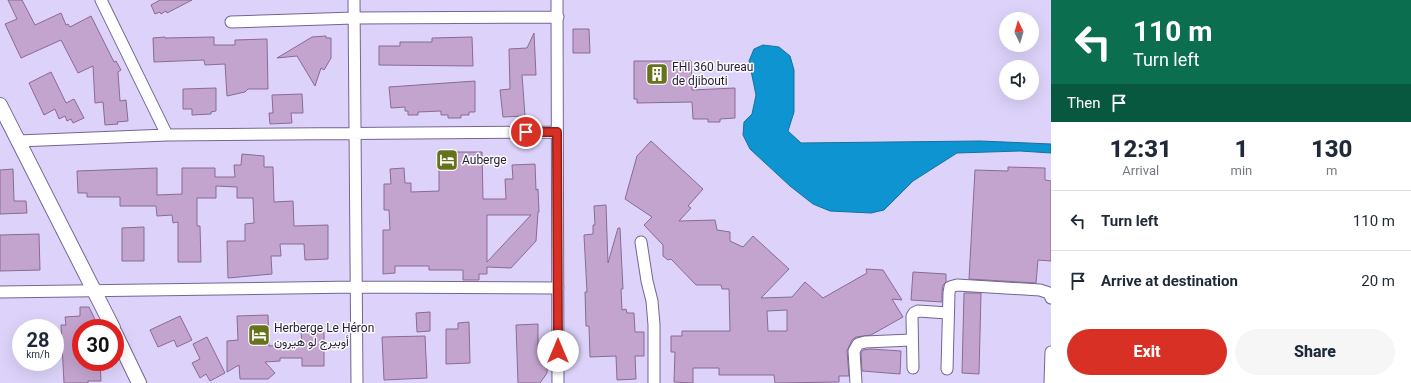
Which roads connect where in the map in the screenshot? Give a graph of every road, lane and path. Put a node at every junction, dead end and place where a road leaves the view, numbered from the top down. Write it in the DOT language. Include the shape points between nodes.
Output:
graph roads {
  1 [pos="101,0"];
  2 [pos="354,0"];
  3 [pos="557,0"];
  4 [pos="558,17"];
  5 [pos="354,18"];
  6 [pos="231,22"];
  7 [pos="0,105"];
  8 [pos="557,132"];
  9 [pos="355,134"];
  10 [pos="167,135"];
  11 [pos="18,141"];
  12 [pos="642,242"];
  13 [pos="356,287"];
  14 [pos="558,288"];
  15 [pos="94,290"];
  16 [pos="0,292"];
  17 [pos="1051,298"];
  18 [pos="948,312"];
  19 [pos="108,319"];
  20 [pos="911,340"];
  21 [pos="124,352"];
  22 [pos="1051,352"];
  23 [pos="912,368"];
  24 [pos="947,369"];
  25 [pos="139,383"];
  26 [pos="357,383"];
  27 [pos="558,383"];
  28 [pos="654,383"];
  29 [pos="856,383"];
  30 [pos="1050,383"];
  1 -- 10 [label="street"];
  2 -- 5 [label="street"];
  3 -- 4 [label="street"];
  4 -- 5 [label="street"];
  4 -- 8 [label="street"];
  5 -- 6 [label="street"];
  5 -- 9 [label="street"];
  7 -- 11 [label="street"];
  8 -- 9 [label="street"];
  8 -- 14 [label="street"];
  9 -- 10 [label="street"];
  9 -- 13 [label="street"];
  10 -- 11 [label="street"];
  11 -- 15 [label="street"];
  12 -- 28 [label="street" via="654,325"];
  13 -- 14 [label="street"];
  13 -- 15 [label="street"];
  13 -- 26 [label="street"];
  14 -- 27 [label="street"];
  15 -- 16 [label="street"];
  15 -- 19 [label="street"];
  17 -- 18 [label="street" via="1049,293 1040,290 957,285 950,287"];
  18 -- 20 [label="street" via="914,312"];
  18 -- 24 [label="street"];
  20 -- 23 [label="street"];
  20 -- 29 [label="street" via="858,344 854,351"];
  21 -- 25 [label="street"];
  22 -- 30 [label="street"];
}
